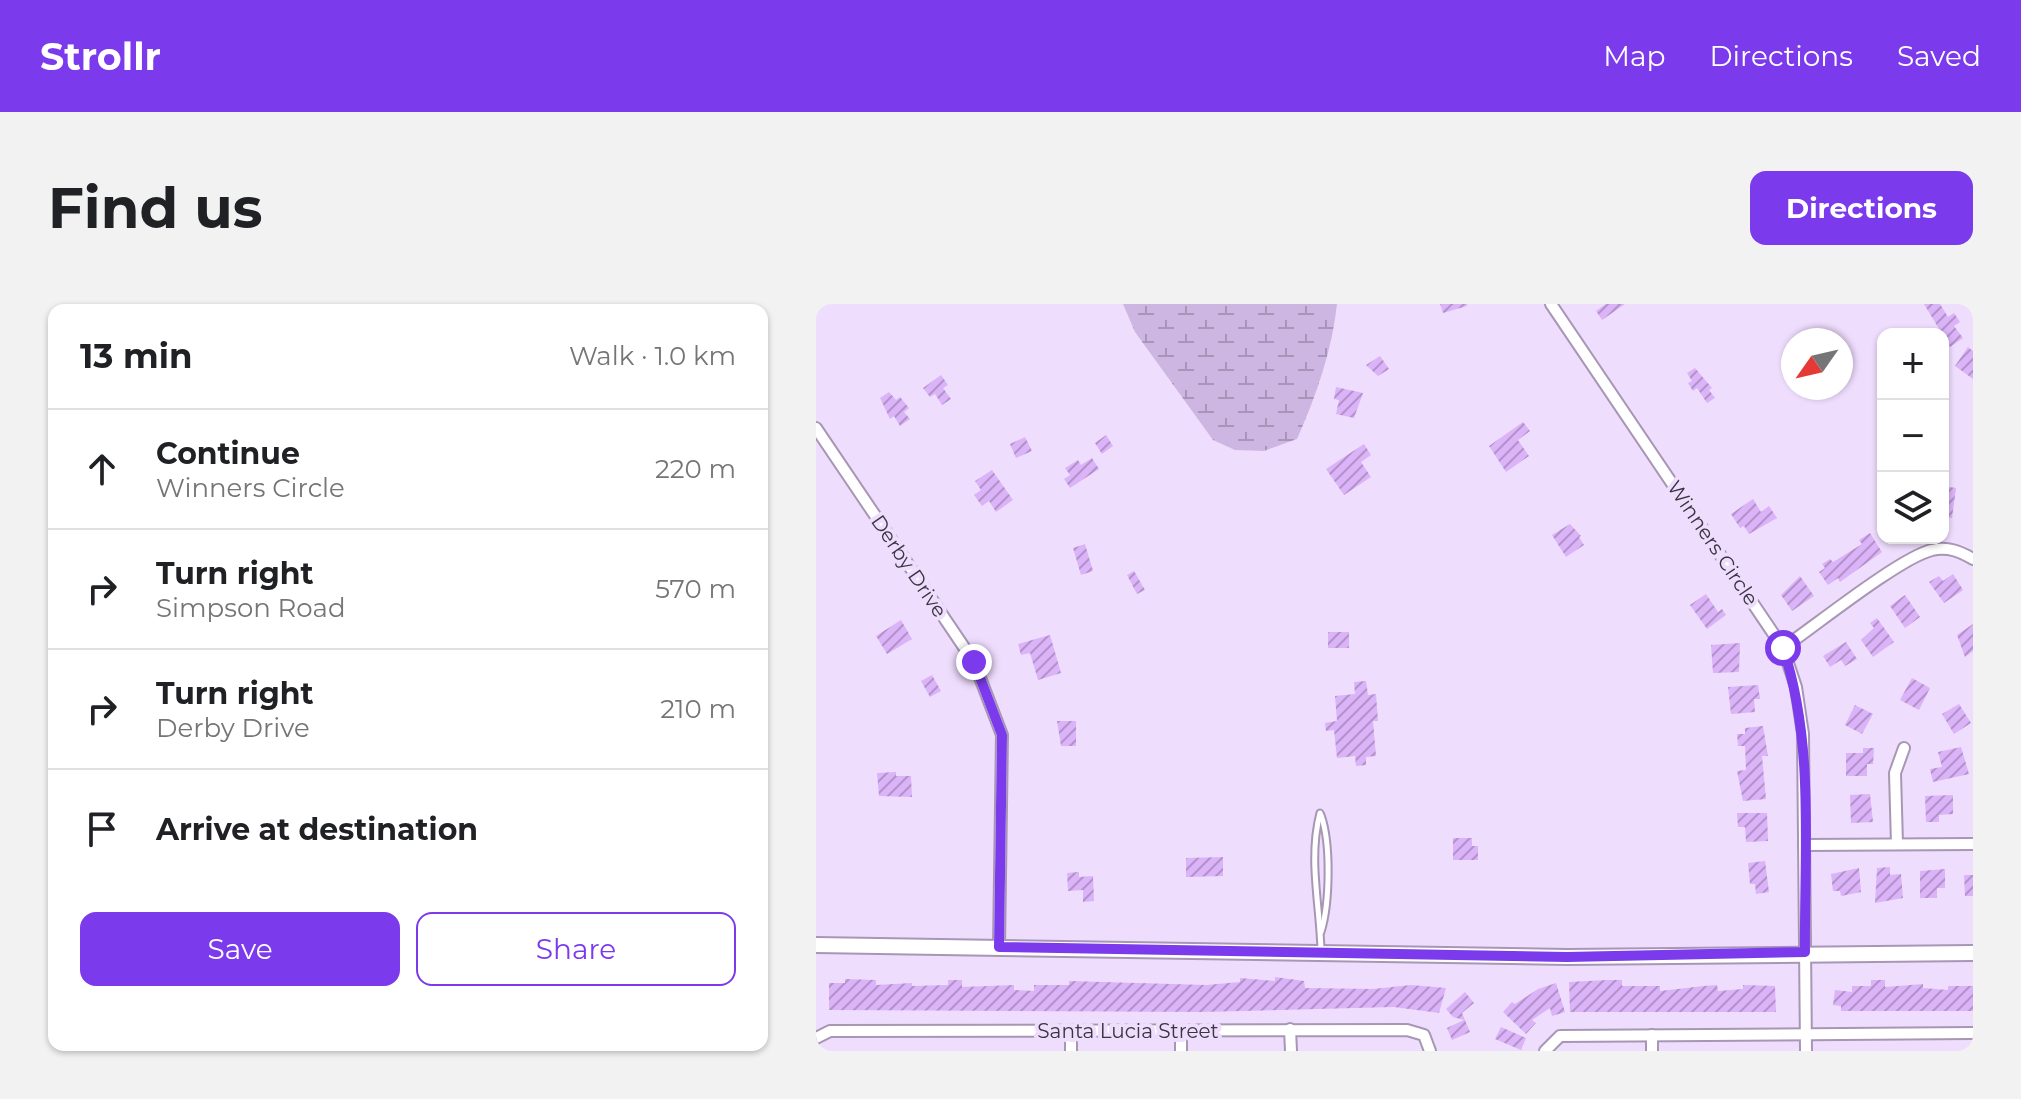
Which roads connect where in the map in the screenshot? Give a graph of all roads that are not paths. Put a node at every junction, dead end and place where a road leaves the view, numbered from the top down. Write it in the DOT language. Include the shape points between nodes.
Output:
graph roads {
  1 [pos="1551,304"];
  2 [pos="816,428"];
  3 [pos="1973,559"];
  4 [pos="1783,648"];
  5 [pos="1904,748"];
  6 [pos="1897,844"];
  7 [pos="1973,844"];
  8 [pos="1804,845"];
  9 [pos="1321,933"];
  10 [pos="816,945"];
  11 [pos="999,947"];
  12 [pos="1805,952"];
  13 [pos="1973,953"];
  14 [pos="1321,955"];
  15 [pos="1290,1029"];
  16 [pos="1071,1031"];
  17 [pos="1181,1033"];
  18 [pos="1807,1033"];
  19 [pos="1973,1033"];
  20 [pos="1652,1035"];
  21 [pos="816,1038"];
  22 [pos="1071,1051"];
  23 [pos="1181,1051"];
  24 [pos="1291,1051"];
  25 [pos="1430,1051"];
  26 [pos="1545,1051"];
  27 [pos="1652,1051"];
  28 [pos="1806,1051"];
  1 -- 4 [label="street, Winners Circle"];
  2 -- 11 [label="street, Derby Drive" via="974,662 1002,735"];
  3 -- 4 [label="street" via="1957,550 1932,550"];
  4 -- 8 [label="street, Winners Circle" via="1803,734"];
  5 -- 6 [label="street" via="1895,773"];
  6 -- 7 [label="street"];
  6 -- 8 [label="street"];
  8 -- 12 [label="street, Winners Circle"];
  9 -- 9 [label="lane" via="1326,915 1326,830 1320,813 1314,834"];
  9 -- 14 [label="lane"];
  10 -- 11 [label="main road"];
  11 -- 14 [label="main road"];
  12 -- 13 [label="main road"];
  12 -- 14 [label="main road"];
  12 -- 18 [label="street, Winners Circle"];
  15 -- 17 [label="street, Santa Lucia Street"];
  15 -- 24 [label="street"];
  15 -- 25 [label="street, Santa Lucia Street" via="1407,1030 1424,1035"];
  16 -- 17 [label="street, Santa Lucia Street"];
  16 -- 21 [label="street, Santa Lucia Street" via="830,1031"];
  16 -- 22 [label="street"];
  17 -- 23 [label="street"];
  18 -- 19 [label="street"];
  18 -- 20 [label="street"];
  18 -- 28 [label="street, Winners Circle"];
  20 -- 26 [label="street" via="1560,1036"];
  20 -- 27 [label="street"];
}
